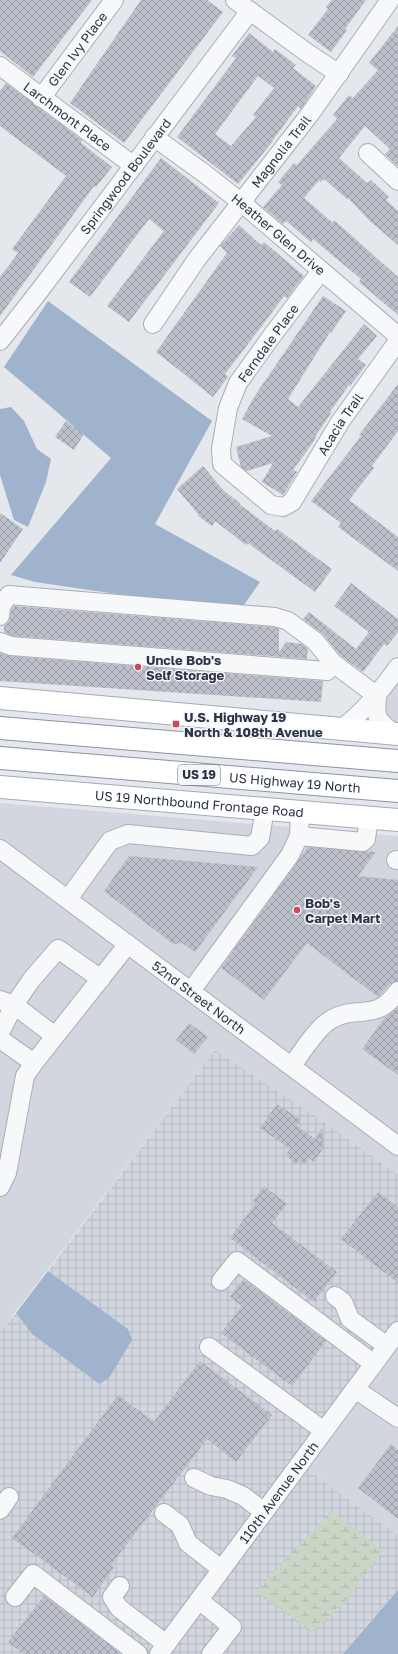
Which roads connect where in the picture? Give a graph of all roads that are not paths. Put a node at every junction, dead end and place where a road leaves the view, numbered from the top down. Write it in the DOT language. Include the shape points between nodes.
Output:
graph roads {
  1 [pos="114,0"];
  2 [pos="235,0"];
  3 [pos="390,0"];
  4 [pos="250,11"];
  5 [pos="0,66"];
  6 [pos="339,74"];
  7 [pos="41,98"];
  8 [pos="154,137"];
  9 [pos="368,153"];
  10 [pos="134,166"];
  11 [pos="398,181"];
  12 [pos="242,203"];
  13 [pos="321,272"];
  14 [pos="153,324"];
  15 [pos="398,336"];
  16 [pos="0,341"];
  17 [pos="398,341"];
  18 [pos="283,508"];
  19 [pos="0,616"];
  20 [pos="0,642"];
  21 [pos="333,663"];
  22 [pos="398,667"];
  23 [pos="377,696"];
  24 [pos="0,698"];
  25 [pos="0,728"];
  26 [pos="341,729"];
  27 [pos="396,734"];
  28 [pos="0,758"];
  29 [pos="398,761"];
  30 [pos="0,787"];
  31 [pos="398,791"];
  32 [pos="265,809"];
  33 [pos="300,812"];
  34 [pos="369,817"];
  35 [pos="398,820"];
  36 [pos="299,836"];
  37 [pos="0,848"];
  38 [pos="68,899"];
  39 [pos="128,944"];
  40 [pos="101,979"];
  41 [pos="191,991"];
  42 [pos="398,991"];
  43 [pos="7,1003"];
  44 [pos="0,1033"];
  45 [pos="55,1036"];
  46 [pos="0,1039"];
  47 [pos="34,1063"];
  48 [pos="292,1066"];
  49 [pos="395,1138"];
  50 [pos="0,1186"];
  51 [pos="222,1281"];
  52 [pos="335,1296"];
  53 [pos="398,1331"];
  54 [pos="387,1346"];
  55 [pos="209,1347"];
  56 [pos="374,1364"];
  57 [pos="355,1389"];
  58 [pos="395,1410"];
  59 [pos="324,1431"];
  60 [pos="194,1478"];
  61 [pos="264,1512"];
  62 [pos="164,1513"];
  63 [pos="221,1569"];
  64 [pos="120,1586"];
  65 [pos="15,1597"];
  66 [pos="199,1600"];
  67 [pos="162,1649"];
  68 [pos="138,1654"];
  69 [pos="211,1654"];
  1 -- 7 [label="street, Glen Ivy Place"];
  2 -- 4 [label="street"];
  3 -- 6 [label="street, Magnolia Trail"];
  4 -- 6 [label="street"];
  4 -- 8 [label="street, Springwood Boulevard"];
  5 -- 7 [label="street, Larchmont Place"];
  6 -- 12 [label="street, Magnolia Trail"];
  7 -- 10 [label="street, Larchmont Place"];
  8 -- 10 [label="street, Springwood Boulevard"];
  8 -- 12 [label="street, Heather Glen Drive"];
  9 -- 11 [label="street"];
  10 -- 16 [label="street, Springwood Boulevard"];
  12 -- 13 [label="street, Heather Glen Drive"];
  12 -- 14 [label="street, Magnolia Trail" via="196,259"];
  13 -- 15 [label="street, Heather Glen Drive"];
  13 -- 18 [label="street, Ferndale Place" via="238,383 228,408 221,449 222,464 271,505"];
  17 -- 18 [label="street, Acacia Trail" via="340,422 292,502"];
  19 -- 21 [label="street" via="1,606 9,595 275,617 288,621 315,641"];
  20 -- 21 [label="street" via="11,646 327,671"];
  21 -- 23 [label="street"];
  22 -- 23 [label="street"];
  23 -- 26 [label="street"];
  23 -- 27 [label="street" via="375,713 381,723"];
  24 -- 26 [label="main road"];
  25 -- 29 [label="main road, US 19"];
  26 -- 27 [label="main road"];
  28 -- 31 [label="main road, US Highway 19 North / US 19"];
  30 -- 32 [label="main road, US 19 Northbound Frontage Road"];
  32 -- 33 [label="main road, US 19 Northbound Frontage Road"];
  32 -- 38 [label="street" via="260,838 252,846 128,834 110,841"];
  33 -- 34 [label="main road, US 19 Northbound Frontage Road"];
  33 -- 36 [label="street"];
  34 -- 35 [label="main road, US 19 Northbound Frontage Road"];
  34 -- 36 [label="street" via="366,839 363,842"];
  36 -- 41 [label="street" via="290,855"];
  37 -- 38 [label="street, 52nd Street North"];
  38 -- 39 [label="street, 52nd Street North"];
  39 -- 40 [label="street"];
  39 -- 41 [label="street, 52nd Street North"];
  40 -- 43 [label="street" via="58,948 32,979"];
  40 -- 45 [label="street"];
  41 -- 48 [label="street, 52nd Street North"];
  42 -- 48 [label="street" via="392,1000 379,1009 344,1013 330,1019"];
  43 -- 44 [label="street"];
  43 -- 45 [label="street"];
  45 -- 47 [label="street"];
  46 -- 47 [label="street"];
  47 -- 50 [label="street" via="24,1076 8,1173"];
  48 -- 49 [label="street, 52nd Street North"];
  51 -- 56 [label="street" via="237,1261"];
  52 -- 54 [label="street" via="343,1302 350,1319"];
  53 -- 54 [label="street, 110th Avenue North"];
  54 -- 56 [label="street, 110th Avenue North"];
  55 -- 59 [label="street"];
  56 -- 57 [label="street, 110th Avenue North"];
  57 -- 58 [label="street"];
  57 -- 59 [label="street, 110th Avenue North"];
  59 -- 61 [label="street, 110th Avenue North"];
  60 -- 61 [label="street" via="243,1496"];
  61 -- 63 [label="street, 110th Avenue North"];
  62 -- 63 [label="street" via="180,1526 188,1543"];
  63 -- 66 [label="street, 110th Avenue North"];
  64 -- 67 [label="street" via="112,1597 119,1608"];
  65 -- 68 [label="street" via="33,1574"];
  66 -- 67 [label="street, 110th Avenue North"];
  66 -- 69 [label="street" via="232,1627"];
}
